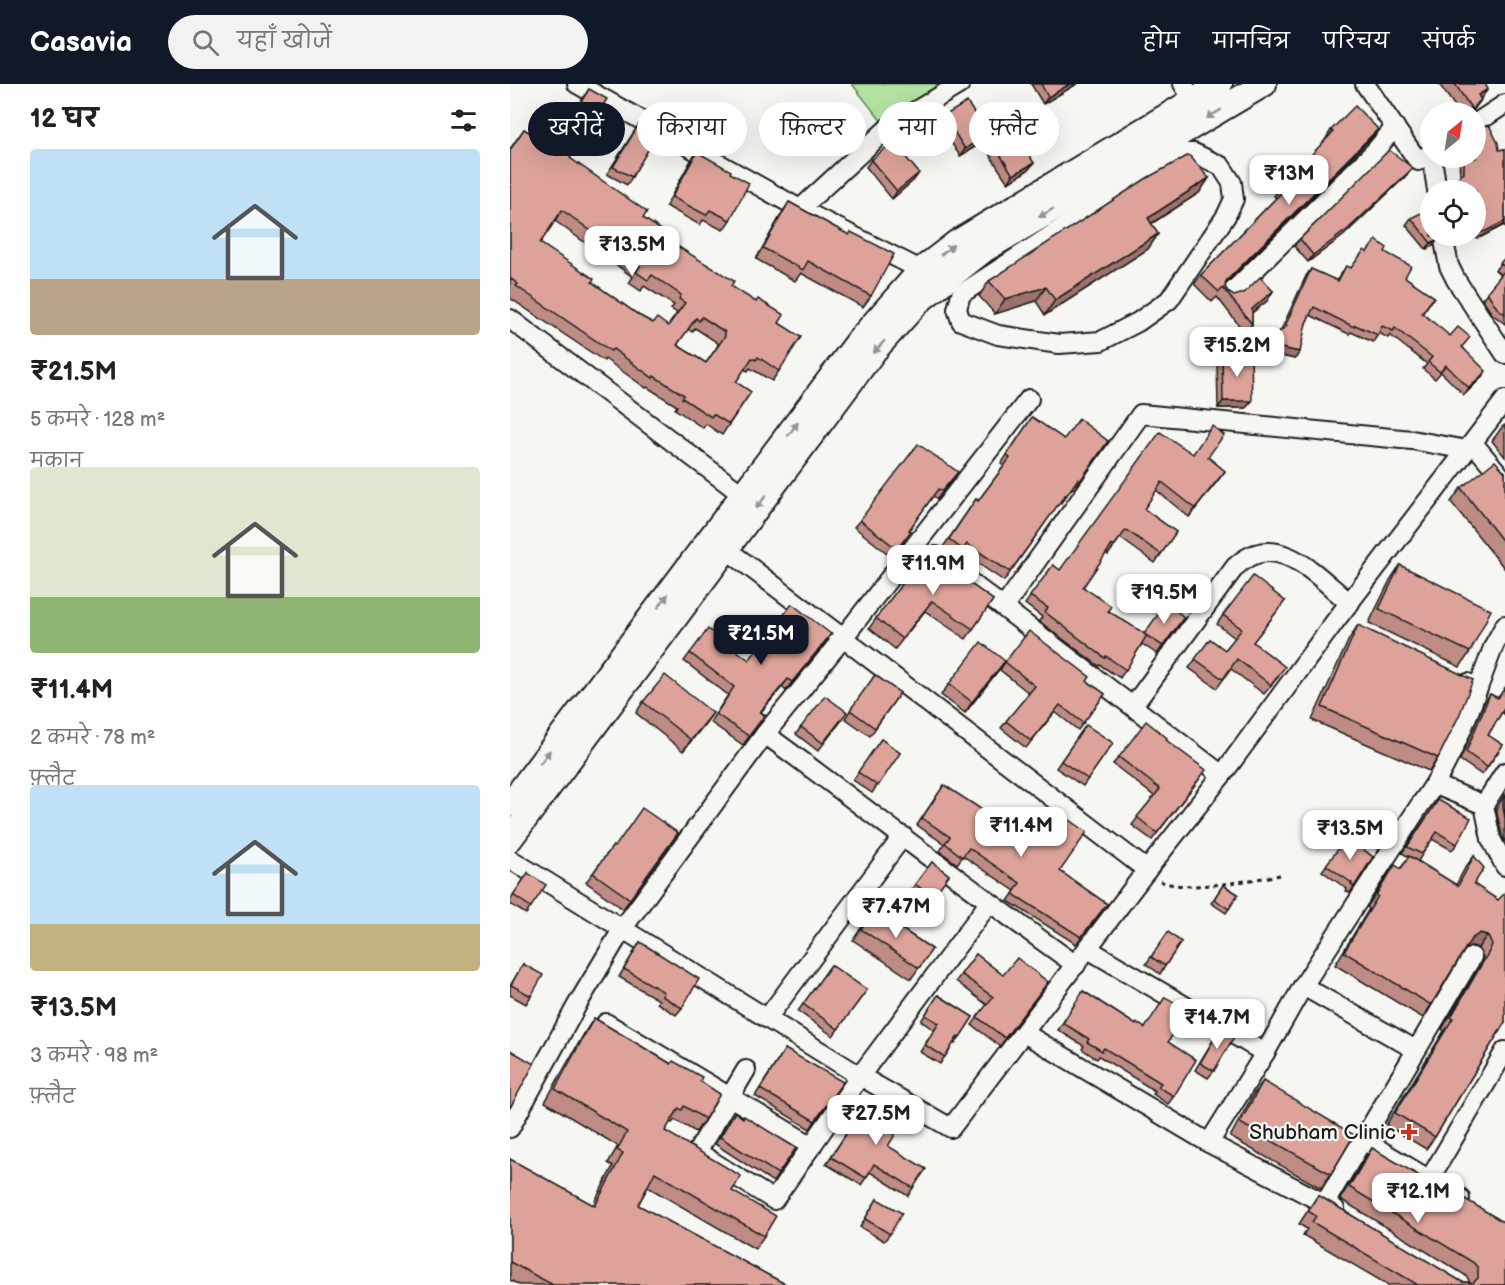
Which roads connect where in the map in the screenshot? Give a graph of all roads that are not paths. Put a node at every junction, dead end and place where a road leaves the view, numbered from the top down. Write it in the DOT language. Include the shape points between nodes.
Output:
graph roads {
  1 [pos="578,84"];
  2 [pos="960,84"];
  3 [pos="1220,84"];
  4 [pos="1264,84"];
  5 [pos="1365,84"];
  6 [pos="1188,92"];
  7 [pos="1505,104"];
  8 [pos="1486,116"];
  9 [pos="1395,127"];
  10 [pos="1420,160"];
  11 [pos="1127,175"];
  12 [pos="800,209"];
  13 [pos="1445,246"];
  14 [pos="921,270"];
  15 [pos="1230,294"];
  16 [pos="510,319"];
  17 [pos="889,320"];
  18 [pos="1503,347"];
  19 [pos="1029,399"];
  20 [pos="1505,400"];
  21 [pos="1470,446"];
  22 [pos="1505,481"];
  23 [pos="743,495"];
  24 [pos="918,542"];
  25 [pos="718,543"];
  26 [pos="1350,603"];
  27 [pos="1004,607"];
  28 [pos="1336,620"];
  29 [pos="1505,625"];
  30 [pos="1357,630"];
  31 [pos="843,638"];
  32 [pos="1448,674"];
  33 [pos="1478,688"];
  34 [pos="1133,706"];
  35 [pos="765,734"];
  36 [pos="1505,772"];
  37 [pos="1222,775"];
  38 [pos="1436,785"];
  39 [pos="510,804"];
  40 [pos="1484,805"];
  41 [pos="903,836"];
  42 [pos="510,839"];
  43 [pos="510,859"];
  44 [pos="1505,867"];
  45 [pos="1147,870"];
  46 [pos="989,903"];
  47 [pos="623,928"];
  48 [pos="1088,949"];
  49 [pos="1472,957"];
  50 [pos="1076,964"];
  51 [pos="1303,986"];
  52 [pos="768,1017"];
  53 [pos="606,1023"];
  54 [pos="1024,1033"];
  55 [pos="1416,1050"];
  56 [pos="1265,1053"];
  57 [pos="1502,1062"];
  58 [pos="746,1070"];
  59 [pos="860,1076"];
  60 [pos="730,1097"];
  61 [pos="510,1128"];
  62 [pos="1363,1140"];
  63 [pos="1209,1143"];
  64 [pos="812,1146"];
  65 [pos="1429,1180"];
  66 [pos="1325,1203"];
  67 [pos="1476,1208"];
  68 [pos="1353,1220"];
  1 -- 12 [label="street"];
  2 -- 12 [label="street" via="889,127"];
  3 -- 6 [label="street"];
  4 -- 11 [label="street, one-way"];
  5 -- 9 [label="street"];
  14 -- 6 [label="street, one-way" via="956,243"];
  7 -- 8 [label="street"];
  9 -- 10 [label="street"];
  9 -- 15 [label="street"];
  11 -- 11 [label="street" via="961,294 957,309 961,321 998,334 1059,344 1101,341 1169,300 1226,216 1234,199 1232,183 1221,166 1194,153 1184,153"];
  11 -- 17 [label="street, one-way" via="984,250"];
  12 -- 14 [label="street"];
  13 -- 18 [label="street" via="1456,280"];
  14 -- 17 [label="street"];
  16 -- 23 [label="street"];
  23 -- 17 [label="street, one-way"];
  17 -- 25 [label="street, one-way" via="874,351"];
  19 -- 24 [label="street"];
  20 -- 21 [label="street"];
  21 -- 22 [label="street"];
  21 -- 26 [label="street"];
  21 -- 27 [label="street" via="1141,414"];
  23 -- 25 [label="street"];
  24 -- 27 [label="street"];
  24 -- 31 [label="street"];
  25 -- 31 [label="street"];
  39 -- 25 [label="street, one-way"];
  25 -- 42 [label="street"];
  26 -- 28 [label="street"];
  26 -- 34 [label="street" via="1280,552 1255,553 1244,558"];
  27 -- 34 [label="street"];
  28 -- 30 [label="street"];
  28 -- 37 [label="street"];
  29 -- 33 [label="street"];
  31 -- 35 [label="street"];
  31 -- 45 [label="street"];
  32 -- 33 [label="street"];
  33 -- 38 [label="street"];
  34 -- 37 [label="street"];
  35 -- 41 [label="street"];
  35 -- 47 [label="street"];
  36 -- 40 [label="street"];
  37 -- 45 [label="street"];
  38 -- 40 [label="street"];
  38 -- 51 [label="street"];
  40 -- 44 [label="street" via="1491,839"];
  41 -- 46 [label="street"];
  41 -- 52 [label="street"];
  43 -- 47 [label="street"];
  45 -- 48 [label="street"];
  46 -- 50 [label="street"];
  46 -- 59 [label="street"];
  47 -- 52 [label="street"];
  47 -- 61 [label="street"];
  48 -- 50 [label="street"];
  48 -- 56 [label="street"];
  49 -- 55 [label="street"];
  50 -- 54 [label="street"];
  51 -- 55 [label="street"];
  51 -- 56 [label="street"];
  52 -- 59 [label="street"];
  53 -- 60 [label="street"];
  54 -- 59 [label="street" via="951,1128"];
  54 -- 63 [label="street"];
  55 -- 62 [label="street"];
  56 -- 63 [label="street"];
  57 -- 65 [label="street"];
  58 -- 60 [label="street"];
  59 -- 64 [label="street"];
  60 -- 64 [label="street"];
  60 -- 64 [label="street" via="697,1152 774,1200"];
  62 -- 65 [label="street"];
  62 -- 66 [label="street"];
  63 -- 66 [label="street"];
  65 -- 67 [label="street"];
  66 -- 68 [label="street"];
}
